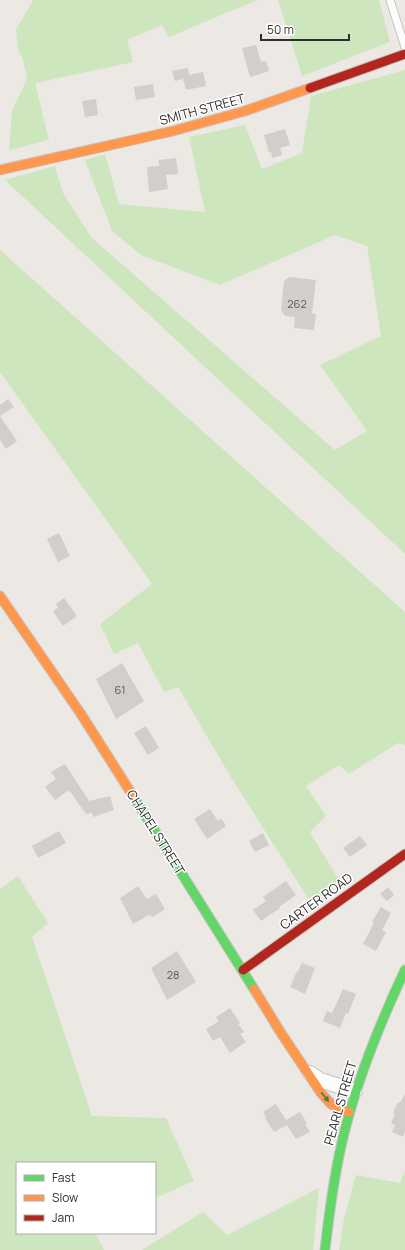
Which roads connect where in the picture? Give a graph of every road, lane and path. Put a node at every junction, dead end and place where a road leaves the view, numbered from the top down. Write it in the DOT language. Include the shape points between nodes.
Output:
graph roads {
  1 [pos="390,0"];
  2 [pos="405,47"];
  3 [pos="405,54"];
  4 [pos="0,170"];
  5 [pos="0,596"];
  6 [pos="405,854"];
  7 [pos="243,970"];
  8 [pos="405,970"];
  9 [pos="308,1072"];
  10 [pos="355,1091"];
  11 [pos="349,1112"];
  12 [pos="325,1250"];
  1 -- 2 [label="lane"];
  3 -- 4 [label="street, SMITH STREET" via="245,111 173,131"];
  5 -- 7 [label="street, CHAPEL STREET" via="81,714"];
  6 -- 7 [label="street, CARTER ROAD"];
  7 -- 9 [label="street, CHAPEL STREET"];
  8 -- 10 [label="street, PEARL STREET" via="384,1014"];
  9 -- 10 [label="street, CHAPEL STREET" via="320,1080"];
  9 -- 11 [label="street, CHAPEL STREET, one-way" via="331,1104"];
  10 -- 11 [label="street, PEARL STREET"];
  11 -- 12 [label="street, PEARL STREET" via="335,1175"];
}
